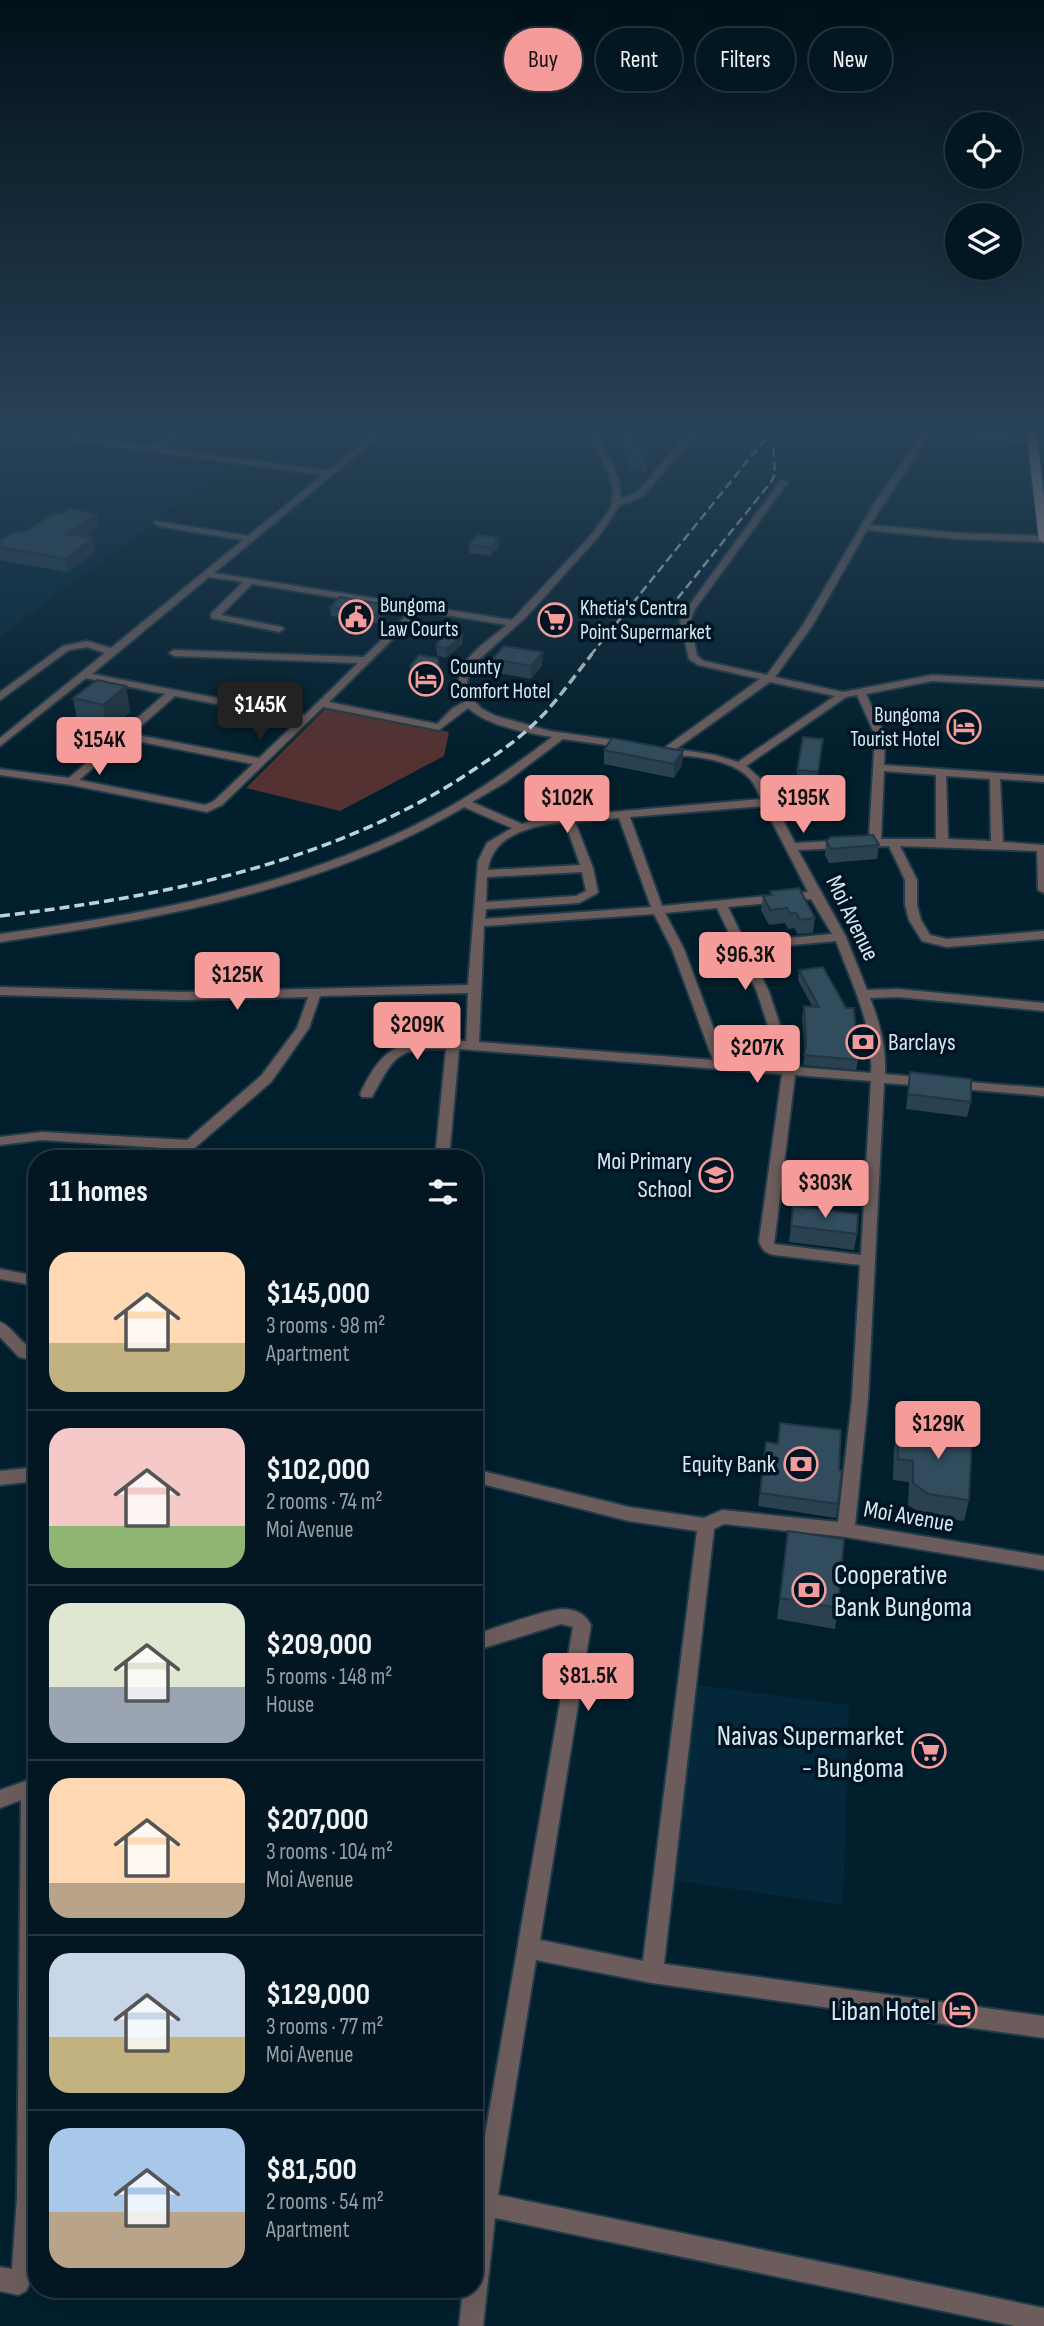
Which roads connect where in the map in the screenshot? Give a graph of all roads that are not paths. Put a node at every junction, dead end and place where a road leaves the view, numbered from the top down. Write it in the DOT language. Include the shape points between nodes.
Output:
graph roads {
  1 [pos="235,537"];
  2 [pos="252,537"];
  3 [pos="593,537"];
  4 [pos="743,537"];
  5 [pos="861,537"];
  6 [pos="974,537"];
  7 [pos="249,539"];
  8 [pos="1044,539"];
  9 [pos="207,574"];
  10 [pos="250,581"];
  11 [pos="419,608"];
  12 [pos="514,623"];
  13 [pos="279,629"];
  14 [pos="113,653"];
  15 [pos="174,653"];
  16 [pos="368,660"];
  17 [pos="85,675"];
  18 [pos="770,677"];
  19 [pos="1044,684"];
  20 [pos="860,691"];
  21 [pos="171,694"];
  22 [pos="843,695"];
  23 [pos="0,697"];
  24 [pos="469,704"];
  25 [pos="321,705"];
  26 [pos="307,718"];
  27 [pos="563,734"];
  28 [pos="124,735"];
  29 [pos="0,743"];
  30 [pos="653,749"];
  31 [pos="261,762"];
  32 [pos="740,766"];
  33 [pos="879,768"];
  34 [pos="0,772"];
  35 [pos="941,773"];
  36 [pos="995,777"];
  37 [pos="1044,779"];
  38 [pos="71,782"];
  39 [pos="463,802"];
  40 [pos="769,802"];
  41 [pos="623,814"];
  42 [pos="569,819"];
  43 [pos="521,828"];
  44 [pos="875,841"];
  45 [pos="892,841"];
  46 [pos="942,841"];
  47 [pos="997,844"];
  48 [pos="791,847"];
  49 [pos="1043,848"];
  50 [pos="587,868"];
  51 [pos="483,874"];
  52 [pos="1044,890"];
  53 [pos="815,895"];
  54 [pos="721,904"];
  55 [pos="480,906"];
  56 [pos="658,910"];
  57 [pos="478,923"];
  58 [pos="1044,935"];
  59 [pos="840,937"];
  60 [pos="0,938"];
  61 [pos="742,946"];
  62 [pos="473,989"];
  63 [pos="0,991"];
  64 [pos="316,994"];
  65 [pos="862,995"];
  66 [pos="1044,1007"];
  67 [pos="472,1045"];
  68 [pos="453,1046"];
  69 [pos="721,1065"];
  70 [pos="789,1071"];
  71 [pos="878,1078"];
  72 [pos="1044,1092"];
  73 [pos="367,1094"];
  74 [pos="0,1141"];
  75 [pos="188,1145"];
  76 [pos="183,1150"];
  77 [pos="443,1150"];
  78 [pos="868,1261"];
  79 [pos="0,1274"];
  80 [pos="28,1279"];
  81 [pos="0,1328"];
  82 [pos="28,1354"];
  83 [pos="28,1475"];
  84 [pos="483,1477"];
  85 [pos="0,1478"];
  86 [pos="706,1525"];
  87 [pos="846,1530"];
  88 [pos="1044,1563"];
  89 [pos="483,1640"];
  90 [pos="28,1789"];
  91 [pos="0,1799"];
  92 [pos="529,1948"];
  93 [pos="652,1973"];
  94 [pos="1044,2027"];
  95 [pos="28,2139"];
  96 [pos="485,2204"];
  97 [pos="483,2221"];
  98 [pos="0,2279"];
  99 [pos="474,2298"];
  100 [pos="1044,2320"];
  101 [pos="471,2326"];
  1 -- 7 [label="street"];
  2 -- 7 [label="street"];
  3 -- 12 [label="street"];
  4 -- 18 [label="street" via="685,621 695,661"];
  5 -- 18 [label="street"];
  6 -- 8 [label="street"];
  7 -- 9 [label="street"];
  9 -- 10 [label="street"];
  9 -- 14 [label="street"];
  10 -- 11 [label="street"];
  10 -- 13 [label="street" via="214,616"];
  11 -- 12 [label="street"];
  11 -- 16 [label="street"];
  12 -- 24 [label="street" via="468,664 463,682"];
  14 -- 17 [label="street"];
  14 -- 23 [label="street" via="87,645 66,648"];
  15 -- 16 [label="street"];
  16 -- 25 [label="street"];
  17 -- 21 [label="street"];
  17 -- 29 [label="street"];
  18 -- 22 [label="street"];
  18 -- 30 [label="street"];
  19 -- 20 [label="street" via="932,678"];
  20 -- 22 [label="street"];
  20 -- 33 [label="street" via="880,735"];
  21 -- 26 [label="street"];
  21 -- 28 [label="street"];
  22 -- 32 [label="street"];
  24 -- 25 [label="street" via="439,727"];
  24 -- 27 [label="street" via="506,723"];
  25 -- 26 [label="street"];
  26 -- 31 [label="street"];
  27 -- 30 [label="street"];
  27 -- 39 [label="street" via="536,757"];
  28 -- 31 [label="street"];
  28 -- 38 [label="street"];
  30 -- 32 [label="street"];
  31 -- 38 [label="street" via="207,809"];
  32 -- 40 [label="street, Moi Avenue" via="757,780"];
  33 -- 35 [label="street"];
  33 -- 44 [label="street"];
  34 -- 38 [label="street"];
  35 -- 36 [label="street"];
  35 -- 46 [label="street"];
  36 -- 37 [label="street"];
  36 -- 47 [label="street"];
  39 -- 43 [label="street"];
  39 -- 60 [label="street" via="369,851 255,890 121,921"];
  40 -- 41 [label="street"];
  40 -- 48 [label="street, Moi Avenue"];
  41 -- 42 [label="street"];
  41 -- 56 [label="street"];
  42 -- 43 [label="street"];
  42 -- 50 [label="street"];
  43 -- 51 [label="street" via="491,846"];
  44 -- 45 [label="street"];
  44 -- 48 [label="street"];
  45 -- 46 [label="street"];
  45 -- 58 [label="street" via="911,880 911,905 926,938 947,943"];
  46 -- 47 [label="street"];
  47 -- 49 [label="street"];
  48 -- 53 [label="street, Moi Avenue"];
  49 -- 52 [label="street"];
  50 -- 51 [label="street"];
  50 -- 55 [label="street" via="592,892 579,900"];
  51 -- 55 [label="street"];
  53 -- 54 [label="street"];
  53 -- 59 [label="street, Moi Avenue"];
  54 -- 56 [label="street"];
  54 -- 61 [label="street"];
  55 -- 57 [label="street"];
  56 -- 57 [label="street"];
  56 -- 69 [label="street" via="678,949"];
  57 -- 62 [label="street"];
  59 -- 61 [label="street"];
  59 -- 65 [label="street, Moi Avenue"];
  61 -- 70 [label="street" via="769,1007"];
  62 -- 64 [label="street"];
  62 -- 67 [label="street"];
  63 -- 64 [label="street"];
  64 -- 75 [label="street" via="303,1028 266,1079"];
  65 -- 66 [label="street" via="898,993"];
  65 -- 71 [label="street, Moi Avenue" via="876,1035"];
  67 -- 68 [label="street"];
  67 -- 69 [label="street"];
  68 -- 73 [label="street" via="399,1049 376,1070"];
  68 -- 77 [label="street"];
  69 -- 70 [label="street"];
  70 -- 71 [label="street"];
  70 -- 78 [label="street" via="768,1247"];
  71 -- 72 [label="street"];
  71 -- 78 [label="street, Moi Avenue"];
  74 -- 75 [label="street" via="42,1136"];
  75 -- 76 [label="street"];
  78 -- 87 [label="street, Moi Avenue"];
  79 -- 80 [label="street"];
  81 -- 82 [label="street"];
  83 -- 85 [label="street"];
  84 -- 86 [label="street" via="629,1514"];
  86 -- 87 [label="street" via="722,1517"];
  86 -- 93 [label="street"];
  87 -- 88 [label="street, Moi Avenue"];
  89 -- 92 [label="street" via="561,1616 575,1618 582,1625"];
  90 -- 91 [label="street"];
  92 -- 93 [label="street"];
  92 -- 96 [label="street"];
  93 -- 94 [label="street"];
  95 -- 98 [label="street" via="24,2270 18,2283"];
  96 -- 97 [label="street"];
  96 -- 100 [label="street"];
  99 -- 101 [label="street"];
}
